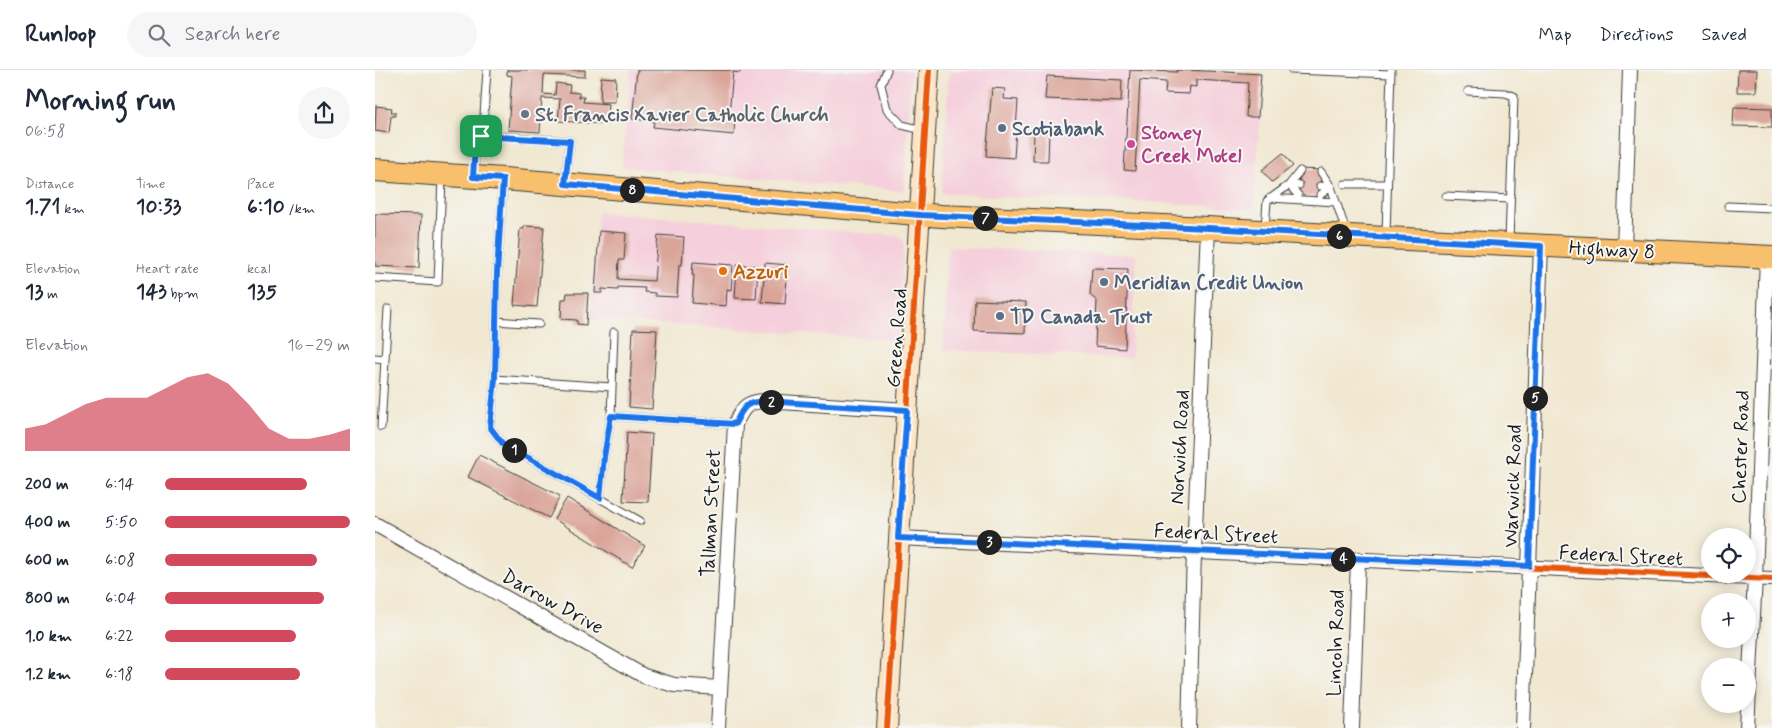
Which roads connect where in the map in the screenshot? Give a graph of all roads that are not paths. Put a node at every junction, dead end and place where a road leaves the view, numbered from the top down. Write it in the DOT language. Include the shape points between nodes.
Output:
graph roads {
  1 [pos="487,70"];
  2 [pos="887,70"];
  3 [pos="929,70"];
  4 [pos="1292,70"];
  5 [pos="1630,70"];
  6 [pos="1391,72"];
  7 [pos="1468,91"];
  8 [pos="925,131"];
  9 [pos="481,136"];
  10 [pos="375,170"];
  11 [pos="1299,171"];
  12 [pos="1321,172"];
  13 [pos="442,175"];
  14 [pos="473,177"];
  15 [pos="503,179"];
  16 [pos="565,184"];
  17 [pos="1345,184"];
  18 [pos="1387,184"];
  19 [pos="1289,185"];
  20 [pos="1299,187"];
  21 [pos="1331,187"];
  22 [pos="1446,196"];
  23 [pos="1270,198"];
  24 [pos="1509,199"];
  25 [pos="1336,202"];
  26 [pos="1727,206"];
  27 [pos="1772,208"];
  28 [pos="920,215"];
  29 [pos="1208,228"];
  30 [pos="1265,231"];
  31 [pos="1348,236"];
  32 [pos="1385,238"];
  33 [pos="1509,244"];
  34 [pos="1541,246"];
  35 [pos="1624,250"];
  36 [pos="1770,257"];
  37 [pos="375,278"];
  38 [pos="388,309"];
  39 [pos="496,321"];
  40 [pos="539,324"];
  41 [pos="614,332"];
  42 [pos="375,358"];
  43 [pos="385,359"];
  44 [pos="495,379"];
  45 [pos="612,387"];
  46 [pos="907,410"];
  47 [pos="611,416"];
  48 [pos="735,424"];
  49 [pos="381,427"];
  50 [pos="600,498"];
  51 [pos="640,521"];
  52 [pos="375,524"];
  53 [pos="898,538"];
  54 [pos="1194,552"];
  55 [pos="1756,557"];
  56 [pos="1357,560"];
  57 [pos="1529,566"];
  58 [pos="1701,575"];
  59 [pos="1756,578"];
  60 [pos="1772,579"];
  61 [pos="1755,583"];
  62 [pos="721,688"];
  63 [pos="718,728"];
  64 [pos="887,728"];
  65 [pos="1189,728"];
  66 [pos="1352,728"];
  67 [pos="1523,728"];
  68 [pos="1747,728"];
  1 -- 9 [label="lane"];
  2 -- 8 [label="lane" via="881,85 887,108 902,125"];
  3 -- 8 [label="street, Green Road"];
  4 -- 6 [label="lane"];
  5 -- 35 [label="street"];
  6 -- 18 [label="lane"];
  7 -- 24 [label="lane" via="1514,96"];
  8 -- 28 [label="street, Green Road"];
  9 -- 14 [label="lane" via="475,146"];
  9 -- 16 [label="lane" via="570,141"];
  10 -- 13 [label="main road, Highway 8"];
  11 -- 19 [label="lane"];
  12 -- 21 [label="lane"];
  13 -- 14 [label="main road, Highway 8"];
  13 -- 37 [label="lane" via="438,282"];
  14 -- 15 [label="main road, Highway 8"];
  15 -- 16 [label="main road, Highway 8"];
  15 -- 39 [label="lane"];
  16 -- 28 [label="main road, Highway 8"];
  17 -- 18 [label="lane"];
  18 -- 32 [label="lane"];
  19 -- 20 [label="lane"];
  19 -- 23 [label="lane"];
  21 -- 21 [label="lane" via="1320,188"];
  21 -- 25 [label="lane"];
  22 -- 24 [label="lane"];
  23 -- 25 [label="lane"];
  23 -- 30 [label="lane" via="1267,201"];
  24 -- 33 [label="lane"];
  25 -- 31 [label="lane"];
  26 -- 27 [label="lane"];
  28 -- 29 [label="main road, Highway 8"];
  28 -- 46 [label="street, Green Road"];
  29 -- 30 [label="main road, Highway 8"];
  29 -- 54 [label="street, Norwich Road"];
  30 -- 31 [label="main road, Highway 8"];
  31 -- 32 [label="main road, Highway 8"];
  32 -- 33 [label="main road, Highway 8"];
  33 -- 34 [label="main road, Highway 8"];
  34 -- 35 [label="main road, Highway 8"];
  34 -- 57 [label="street, Warwick Road"];
  35 -- 36 [label="main road, Highway 8"];
  36 -- 55 [label="street, Chester Road"];
  38 -- 43 [label="lane"];
  39 -- 40 [label="lane"];
  39 -- 44 [label="lane"];
  41 -- 45 [label="lane"];
  42 -- 43 [label="lane"];
  43 -- 49 [label="lane"];
  44 -- 45 [label="lane"];
  44 -- 50 [label="lane" via="490,427 502,443"];
  45 -- 47 [label="lane"];
  46 -- 48 [label="street, Tallman Street" via="753,402 743,408"];
  46 -- 53 [label="street, Green Road"];
  47 -- 48 [label="lane"];
  47 -- 50 [label="lane"];
  48 -- 62 [label="street, Tallman Street"];
  50 -- 51 [label="lane"];
  52 -- 62 [label="street, Darrow Drive" via="644,676 674,684"];
  53 -- 54 [label="street, Federal Street"];
  53 -- 64 [label="street, Green Road"];
  54 -- 56 [label="street, Federal Street"];
  54 -- 65 [label="street, Norwich Road"];
  56 -- 57 [label="street, Federal Street"];
  56 -- 66 [label="street, Lincoln Road"];
  57 -- 58 [label="street, Federal Street"];
  57 -- 67 [label="street, Warwick Road"];
  59 -- 60 [label="street, Federal Street"];
  61 -- 68 [label="street, Chester Road"];
  62 -- 63 [label="street, Tallman Street"];
}
